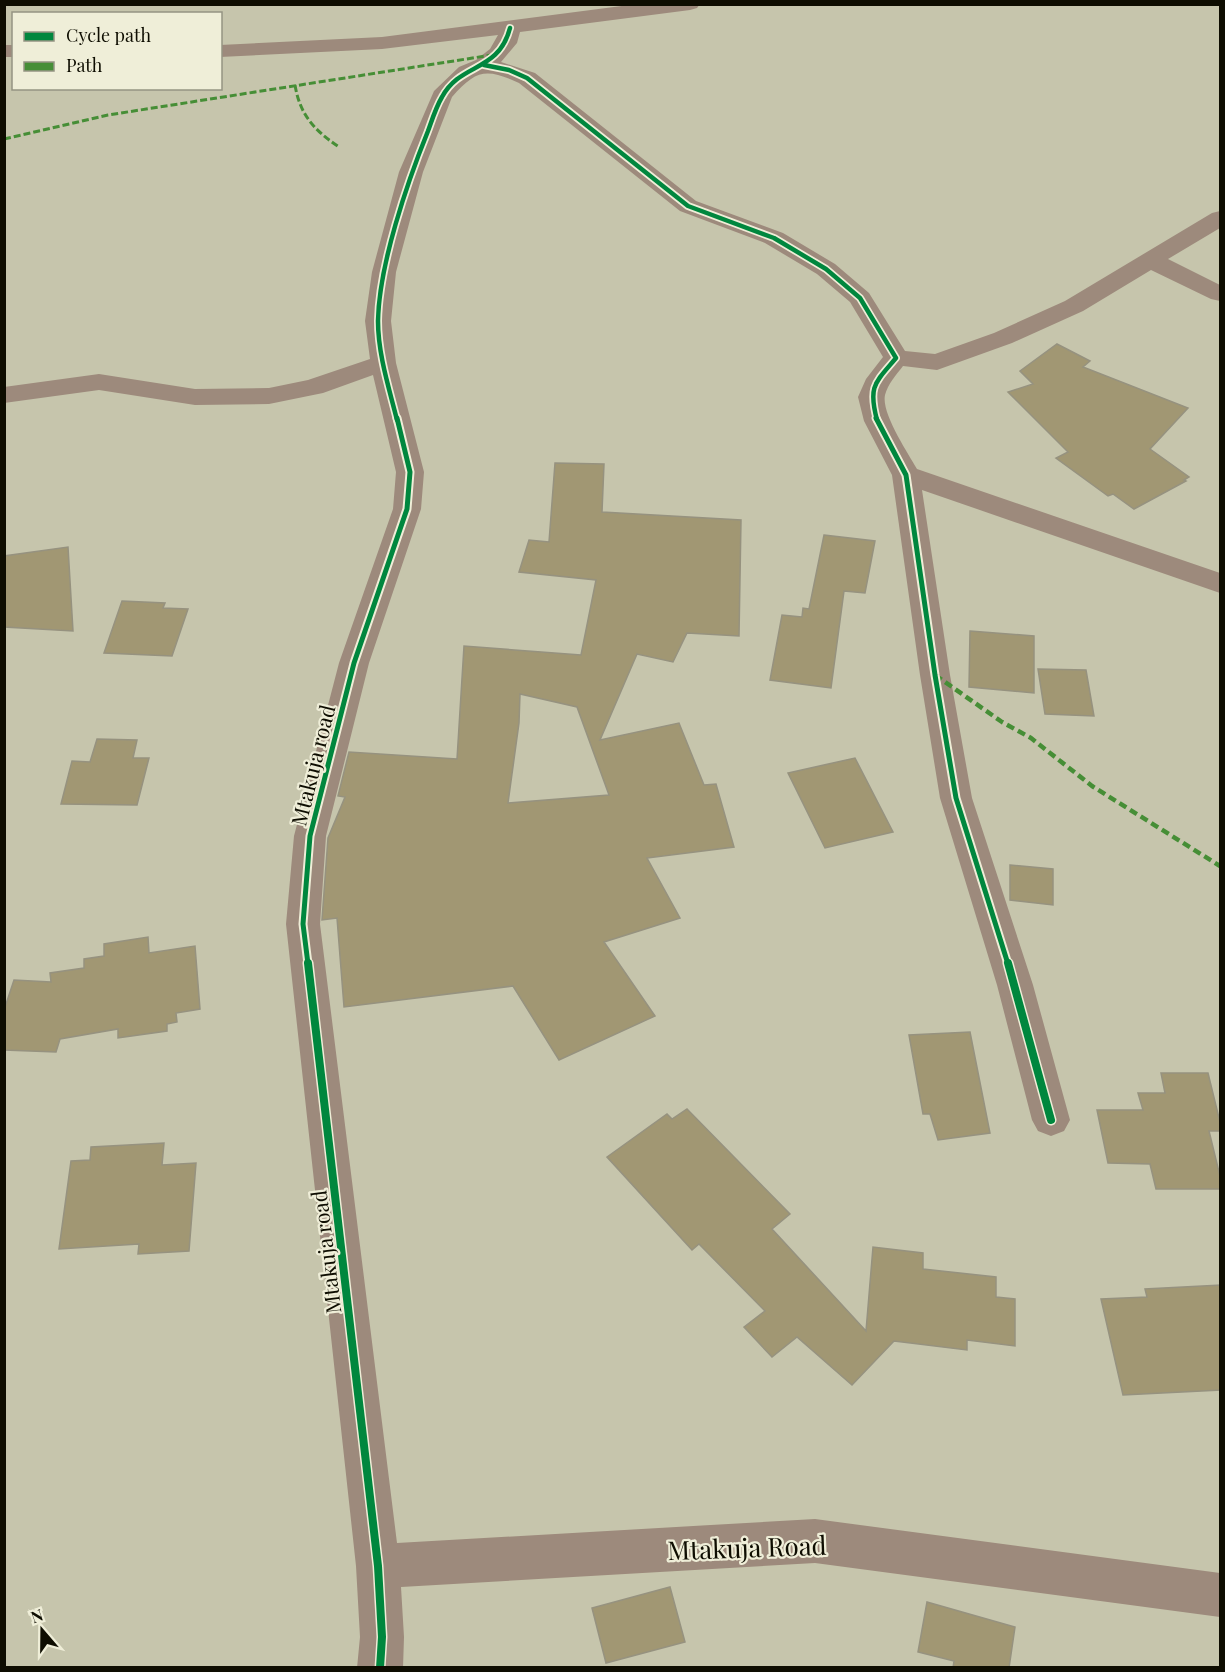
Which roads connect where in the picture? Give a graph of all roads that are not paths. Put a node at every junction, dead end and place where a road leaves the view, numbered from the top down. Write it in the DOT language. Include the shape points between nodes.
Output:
graph roads {
  1 [pos="690,4"];
  2 [pos="510,28"];
  3 [pos="222,51"];
  4 [pos="484,64"];
  5 [pos="1221,218"];
  6 [pos="1150,260"];
  7 [pos="1221,294"];
  8 [pos="896,358"];
  9 [pos="383,363"];
  10 [pos="4,395"];
  11 [pos="906,475"];
  12 [pos="1221,583"];
  13 [pos="1051,1120"];
  14 [pos="378,1566"];
  15 [pos="1221,1595"];
  16 [pos="380,1668"];
  1 -- 2 [label="street"];
  2 -- 3 [label="street" via="382,43"];
  2 -- 4 [label="street, Mtakuja road" via="506,43"];
  4 -- 8 [label="street" via="527,78 688,206 774,238 826,269 860,298"];
  4 -- 9 [label="street, Mtakuja road" via="467,72 442,96 411,172 384,272 378,321"];
  5 -- 6 [label="street"];
  6 -- 7 [label="street"];
  6 -- 8 [label="street" via="1074,306 1003,338 937,362"];
  8 -- 11 [label="street" via="871,397 877,421"];
  9 -- 10 [label="street" via="314,387 269,396 195,397 99,382"];
  9 -- 14 [label="street, Mtakuja road" via="410,472 407,509 354,663 313,825 303,924"];
  11 -- 12 [label="street"];
  11 -- 13 [label="street" via="956,798 1015,985"];
  14 -- 15 [label="street, Mtakuja Road" via="815,1541"];
  14 -- 16 [label="street, Mtakuja road"];
}
